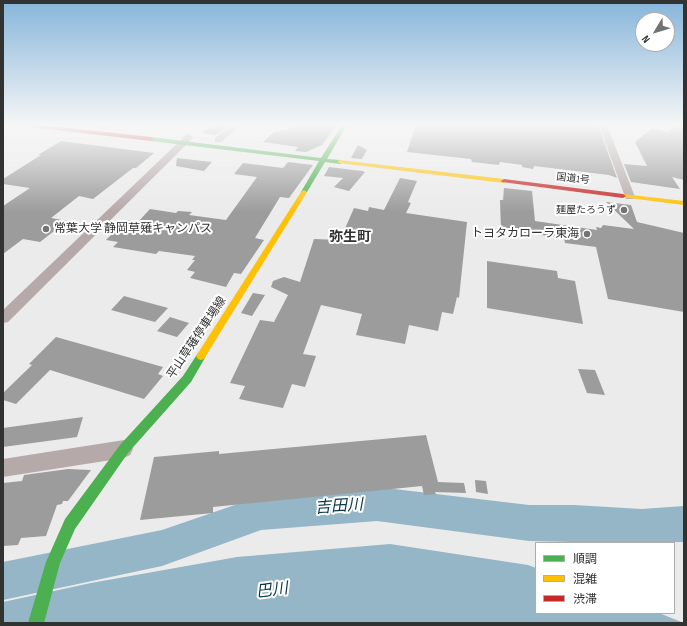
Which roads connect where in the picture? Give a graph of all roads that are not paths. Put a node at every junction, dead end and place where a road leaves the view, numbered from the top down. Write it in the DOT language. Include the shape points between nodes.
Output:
graph roads {
  1 [pos="171,154"];
  2 [pos="311,154"];
  3 [pos="315,154"];
  4 [pos="614,154"];
  5 [pos="327,156"];
  6 [pos="629,193"];
  7 [pos="684,196"];
  8 [pos="684,203"];
  9 [pos="3,318"];
  10 [pos="124,449"];
  11 [pos="3,468"];
  12 [pos="36,623"];
  1 -- 9 [label="street"];
  2 -- 5 [label="main road, 国道1号"];
  3 -- 5 [label="main road, 国道1号"];
  4 -- 6 [label="street"];
  5 -- 6 [label="main road, 国道1号"];
  5 -- 10 [label="main road, 平山草薙停車場線" via="187,379"];
  6 -- 7 [label="main road, 国道1号"];
  6 -- 8 [label="main road, 国道1号"];
  10 -- 11 [label="street"];
  10 -- 12 [label="main road, 平山草薙停車場線" via="70,524 53,562"];
}
